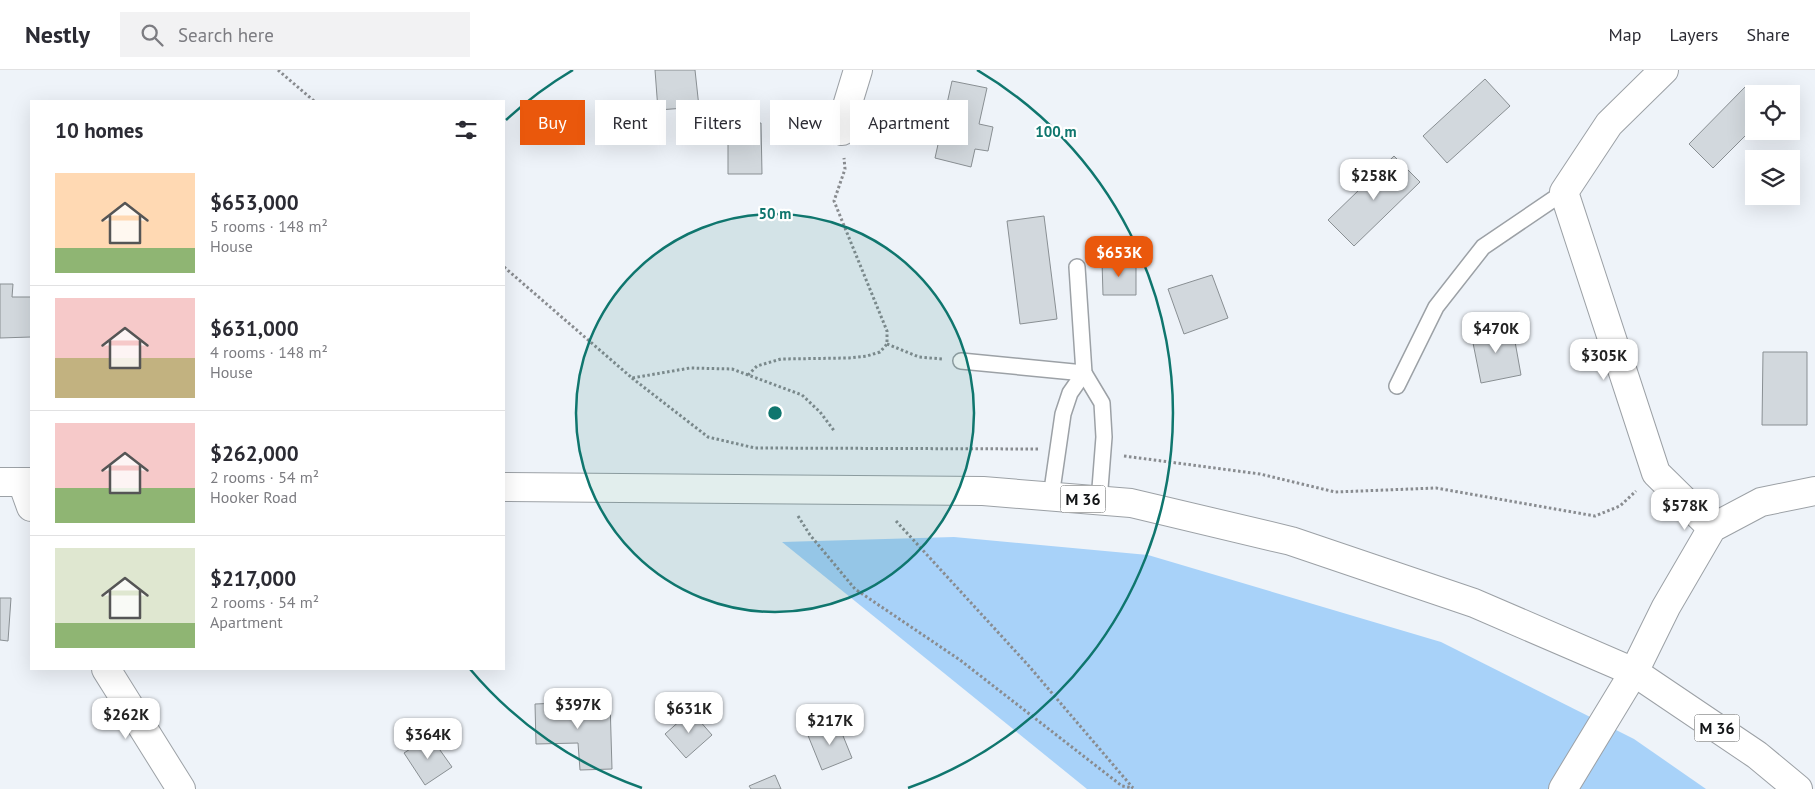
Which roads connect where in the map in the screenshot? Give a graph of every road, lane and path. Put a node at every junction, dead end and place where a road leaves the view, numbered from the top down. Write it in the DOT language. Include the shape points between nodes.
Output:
graph roads {
  1 [pos="278,70"];
  2 [pos="858,70"];
  3 [pos="1664,70"];
  4 [pos="313,100"];
  5 [pos="842,131"];
  6 [pos="1564,192"];
  7 [pos="1077,267"];
  8 [pos="505,268"];
  9 [pos="887,344"];
  10 [pos="961,361"];
  11 [pos="1084,373"];
  12 [pos="748,375"];
  13 [pos="632,378"];
  14 [pos="1397,386"];
  15 [pos="835,432"];
  16 [pos="1058,449"];
  17 [pos="1102,454"];
  18 [pos="1656,473"];
  19 [pos="505,487"];
  20 [pos="781,490"];
  21 [pos="1815,491"];
  22 [pos="1051,497"];
  23 [pos="1099,500"];
  24 [pos="896,521"];
  25 [pos="1712,528"];
  26 [pos="107,670"];
  27 [pos="1634,672"];
  28 [pos="1134,788"];
  29 [pos="181,789"];
  30 [pos="1563,789"];
  31 [pos="1798,789"];
  1 -- 4 [label="path"];
  2 -- 5 [label="main road"];
  3 -- 6 [label="main road" via="1609,124"];
  5 -- 9 [label="path" via="845,169 834,202 887,331"];
  6 -- 14 [label="lane" via="1483,247 1436,307"];
  6 -- 18 [label="main road"];
  7 -- 11 [label="lane"];
  8 -- 13 [label="path"];
  9 -- 10 [label="path" via="919,357"];
  9 -- 12 [label="path" via="880,352 867,356 781,359 757,366"];
  10 -- 11 [label="lane"];
  11 -- 16 [label="lane" via="1070,393 1062,414"];
  11 -- 17 [label="lane" via="1102,403"];
  12 -- 13 [label="path" via="732,369 690,368"];
  12 -- 15 [label="path" via="802,396"];
  13 -- 16 [label="path" via="708,436 755,448"];
  16 -- 22 [label="lane"];
  17 -- 18 [label="path" via="1260,474 1335,492 1436,488 1595,516 1620,506"];
  17 -- 23 [label="lane"];
  18 -- 25 [label="main road"];
  19 -- 20 [label="main road, M 36"];
  20 -- 22 [label="main road, M 36" via="983,491"];
  20 -- 28 [label="path" via="810,535 855,590 960,660 1122,786"];
  21 -- 25 [label="main road" via="1761,502"];
  22 -- 23 [label="main road, M 36"];
  23 -- 27 [label="main road, M 36" via="1131,503 1292,542 1474,604"];
  24 -- 28 [label="path" via="1028,665"];
  25 -- 27 [label="main road" via="1666,607"];
  26 -- 29 [label="main road"];
  27 -- 30 [label="main road"];
  27 -- 31 [label="main road, M 36" via="1757,756"];
}
